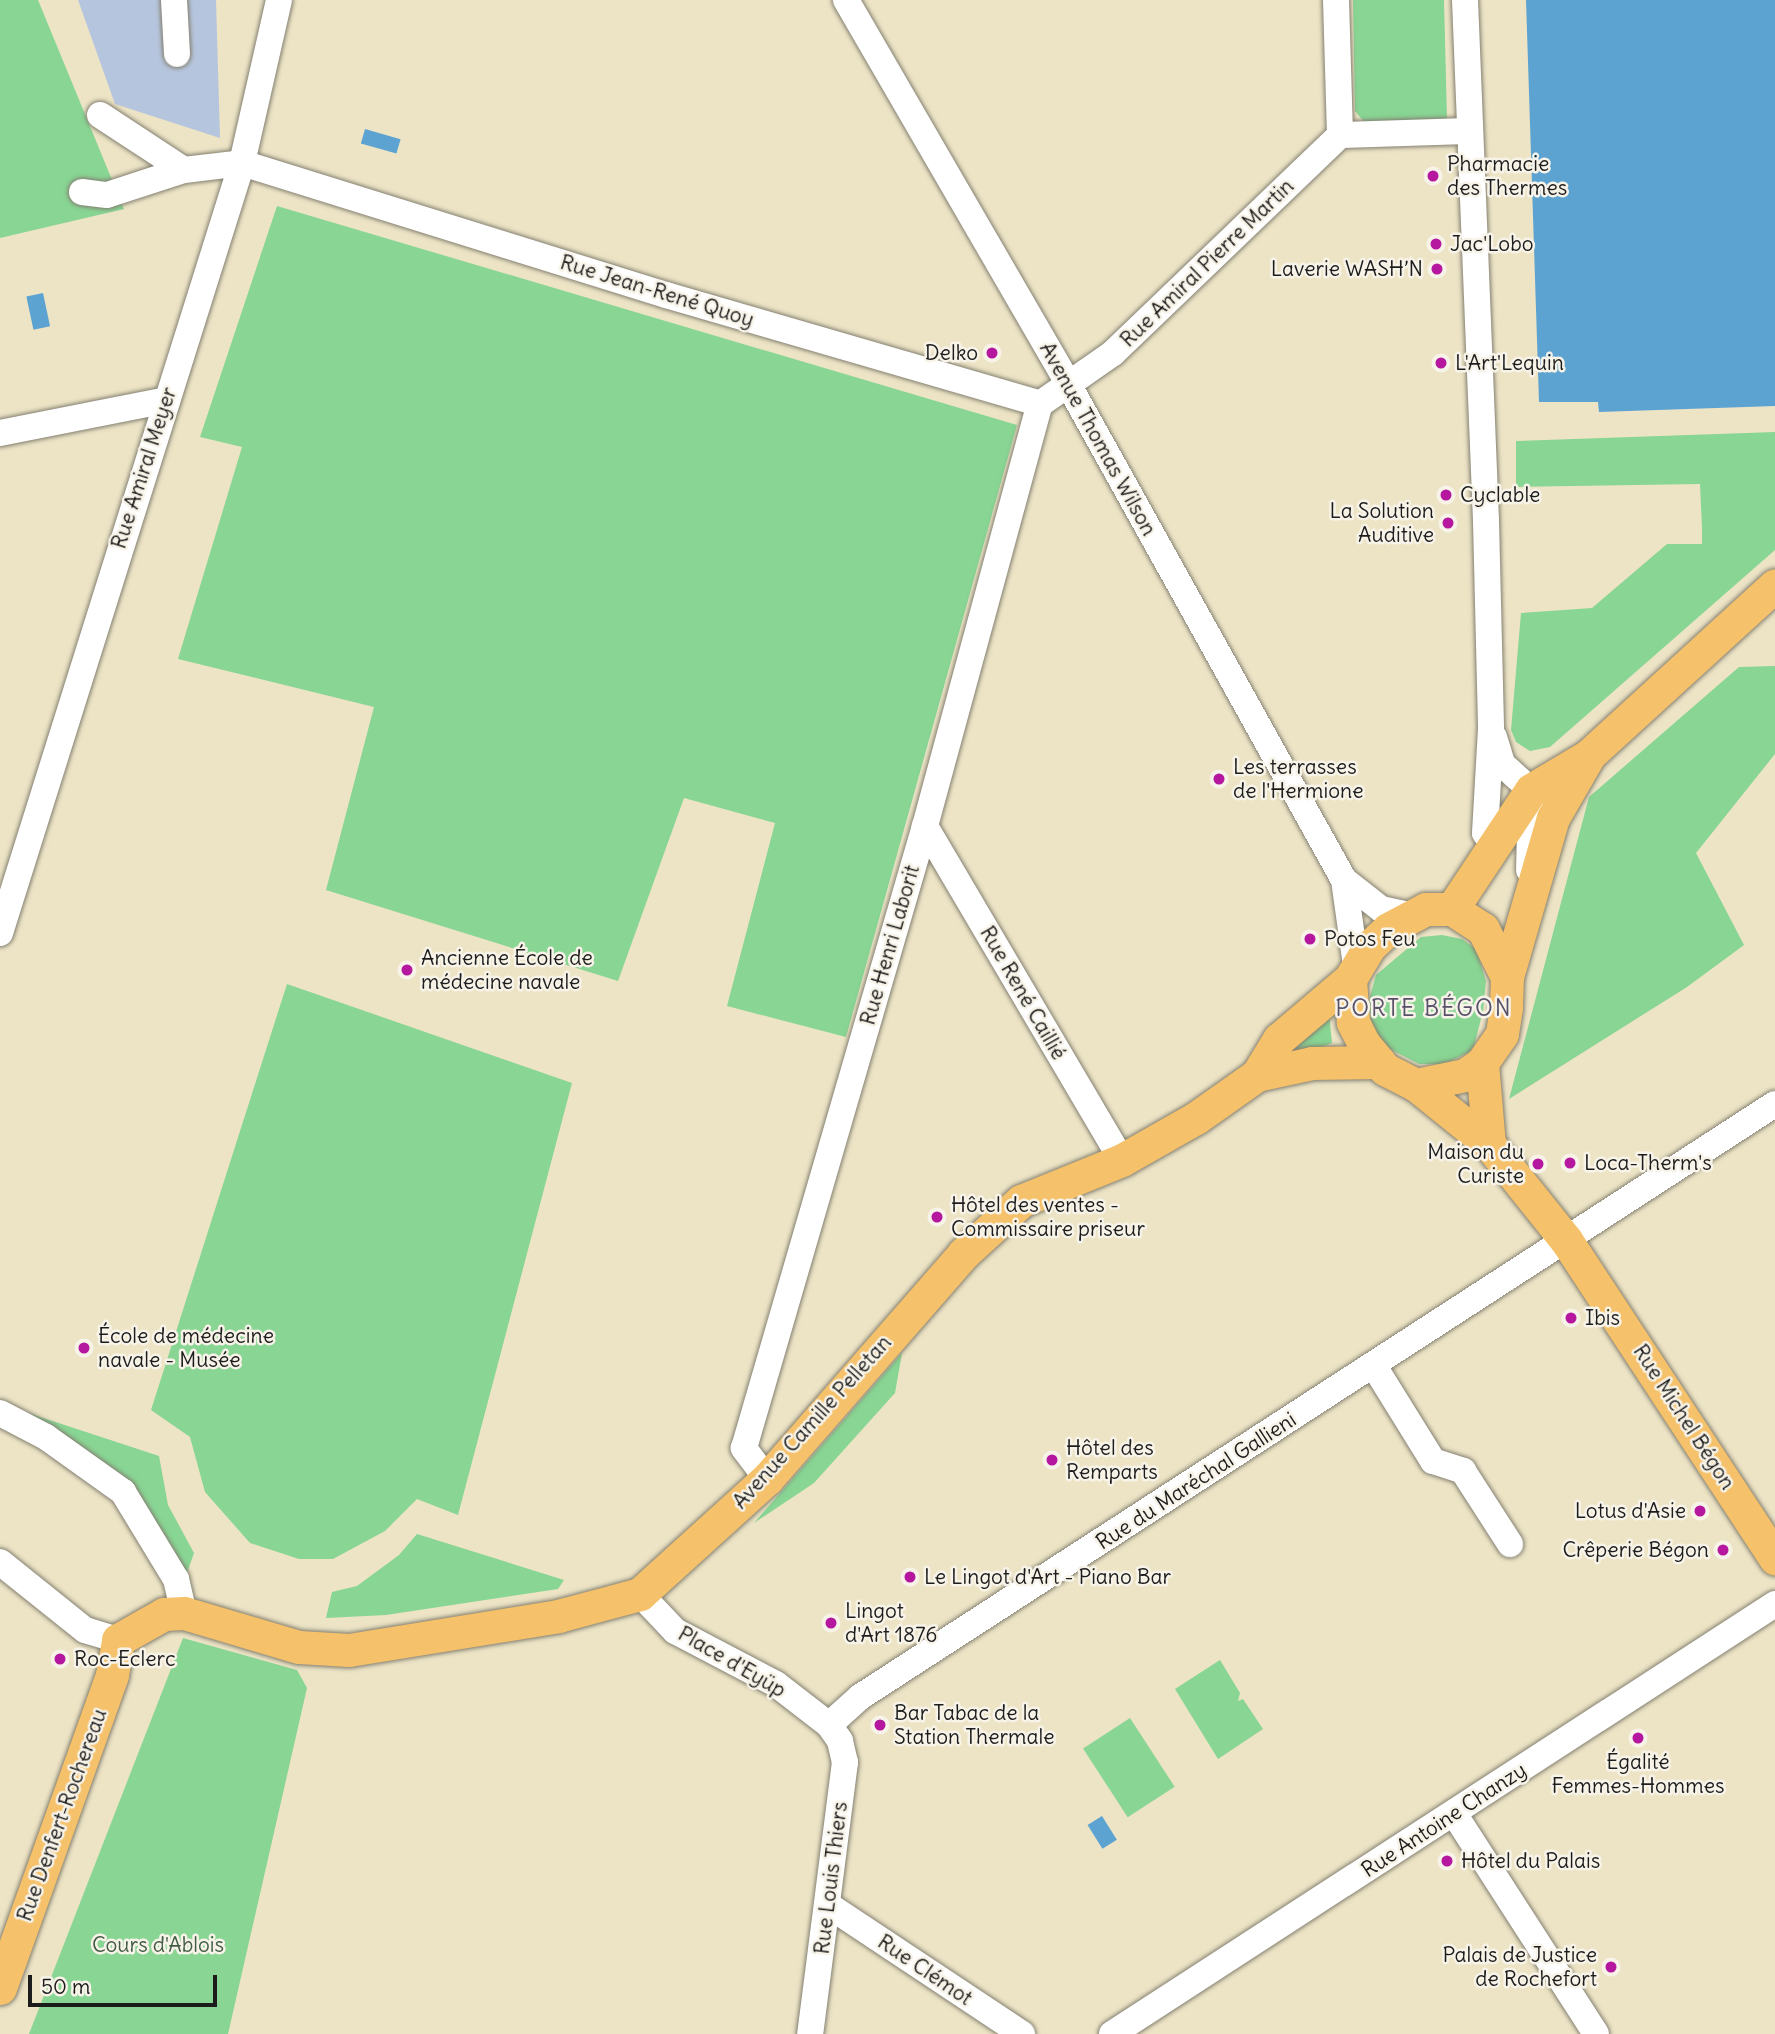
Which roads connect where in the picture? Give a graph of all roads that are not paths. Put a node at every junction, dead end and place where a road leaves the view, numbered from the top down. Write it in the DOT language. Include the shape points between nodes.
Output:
graph roads {
  1 [pos="174,0"];
  2 [pos="279,0"];
  3 [pos="846,0"];
  4 [pos="1336,0"];
  5 [pos="1465,0"];
  6 [pos="177,54"];
  7 [pos="100,115"];
  8 [pos="1470,131"];
  9 [pos="1340,135"];
  10 [pos="242,163"];
  11 [pos="184,170"];
  12 [pos="82,192"];
  13 [pos="1067,382"];
  14 [pos="166,400"];
  15 [pos="1040,404"];
  16 [pos="0,433"];
  17 [pos="1775,585"];
  18 [pos="1491,729"];
  19 [pos="1588,756"];
  20 [pos="1531,790"];
  21 [pos="925,826"];
  22 [pos="1493,844"];
  23 [pos="1344,880"];
  24 [pos="1452,909"];
  25 [pos="1410,915"];
  26 [pos="1525,925"];
  27 [pos="0,933"];
  28 [pos="1353,972"];
  29 [pos="1507,977"];
  30 [pos="1378,1062"];
  31 [pos="1482,1063"];
  32 [pos="1257,1075"];
  33 [pos="1416,1085"];
  34 [pos="1775,1104"];
  35 [pos="1489,1144"];
  36 [pos="1122,1160"];
  37 [pos="1566,1240"];
  38 [pos="1374,1366"];
  39 [pos="0,1413"];
  40 [pos="767,1479"];
  41 [pos="1510,1544"];
  42 [pos="1775,1558"];
  43 [pos="0,1562"];
  44 [pos="640,1594"];
  45 [pos="1775,1604"];
  46 [pos="184,1613"];
  47 [pos="118,1640"];
  48 [pos="829,1725"];
  49 [pos="1455,1815"];
  50 [pos="828,1905"];
  51 [pos="0,1988"];
  52 [pos="810,2034"];
  53 [pos="1022,2034"];
  54 [pos="1112,2034"];
  55 [pos="1596,2034"];
  1 -- 6 [label="street"];
  2 -- 10 [label="street, Rue Amiral Meyer"];
  3 -- 13 [label="street, Avenue Thomas Wilson"];
  4 -- 9 [label="street"];
  5 -- 8 [label="street"];
  7 -- 11 [label="street"];
  8 -- 9 [label="street"];
  8 -- 18 [label="street"];
  9 -- 13 [label="street, Rue Amiral Pierre Martin" via="1113,352"];
  10 -- 11 [label="street"];
  10 -- 14 [label="street, Rue Amiral Meyer"];
  10 -- 15 [label="street, Rue Jean-René Quoy" via="666,295"];
  11 -- 12 [label="street" via="107,195"];
  13 -- 15 [label="street"];
  13 -- 23 [label="street, Avenue Thomas Wilson"];
  14 -- 16 [label="street"];
  14 -- 27 [label="street, Rue Amiral Meyer"];
  15 -- 21 [label="street, Rue Henri Laborit"];
  17 -- 19 [label="main road"];
  18 -- 20 [label="street" via="1502,764"];
  18 -- 22 [label="street" via="1485,833"];
  19 -- 20 [label="main road"];
  19 -- 26 [label="main road" via="1553,818"];
  20 -- 22 [label="main road"];
  20 -- 26 [label="street"];
  21 -- 36 [label="street, Rue René Caillié"];
  21 -- 40 [label="street, Rue Henri Laborit" via="744,1448"];
  22 -- 24 [label="main road"];
  23 -- 25 [label="street, Avenue Thomas Wilson" via="1381,909"];
  23 -- 28 [label="street, Avenue Thomas Wilson"];
  24 -- 25 [label="main road" via="1426,909"];
  24 -- 29 [label="main road" via="1483,929"];
  25 -- 28 [label="main road" via="1388,929"];
  26 -- 29 [label="main road"];
  28 -- 30 [label="main road" via="1353,1022"];
  28 -- 32 [label="main road, Avenue Camille Pelletan" via="1279,1039"];
  29 -- 31 [label="main road" via="1502,1034"];
  30 -- 32 [label="main road, Avenue Camille Pelletan" via="1312,1063"];
  30 -- 33 [label="main road"];
  31 -- 33 [label="main road" via="1465,1076"];
  31 -- 35 [label="main road"];
  32 -- 36 [label="main road, Avenue Camille Pelletan" via="1196,1118"];
  33 -- 35 [label="main road, Rue Michel Bégon"];
  34 -- 37 [label="street, Rue du Maréchal Gallieni"];
  35 -- 37 [label="main road, Rue Michel Bégon"];
  36 -- 40 [label="main road, Avenue Camille Pelletan" via="1021,1201 963,1254"];
  37 -- 38 [label="street, Rue du Maréchal Gallieni"];
  37 -- 42 [label="main road, Rue Michel Bégon"];
  38 -- 41 [label="street" via="1433,1461 1464,1471"];
  38 -- 48 [label="street, Rue du Maréchal Gallieni" via="860,1697"];
  39 -- 46 [label="street" via="46,1437 123,1492 176,1579"];
  40 -- 44 [label="main road, Avenue Camille Pelletan"];
  43 -- 47 [label="street" via="85,1630"];
  44 -- 46 [label="main road, Avenue Camille Pelletan" via="558,1616 349,1650 299,1647"];
  44 -- 48 [label="street, Place d'Eyüp" via="675,1631 776,1684"];
  45 -- 49 [label="street, Rue Antoine Chanzy"];
  46 -- 47 [label="main road" via="164,1614"];
  47 -- 51 [label="main road, Rue Denfert-Rochereau" via="112,1675"];
  48 -- 50 [label="street, Rue Louis Thiers" via="840,1741 845,1762"];
  49 -- 54 [label="street, Rue Antoine Chanzy"];
  49 -- 55 [label="street"];
  50 -- 52 [label="street, Rue Louis Thiers"];
  50 -- 53 [label="street, Rue Clémot"];
}
